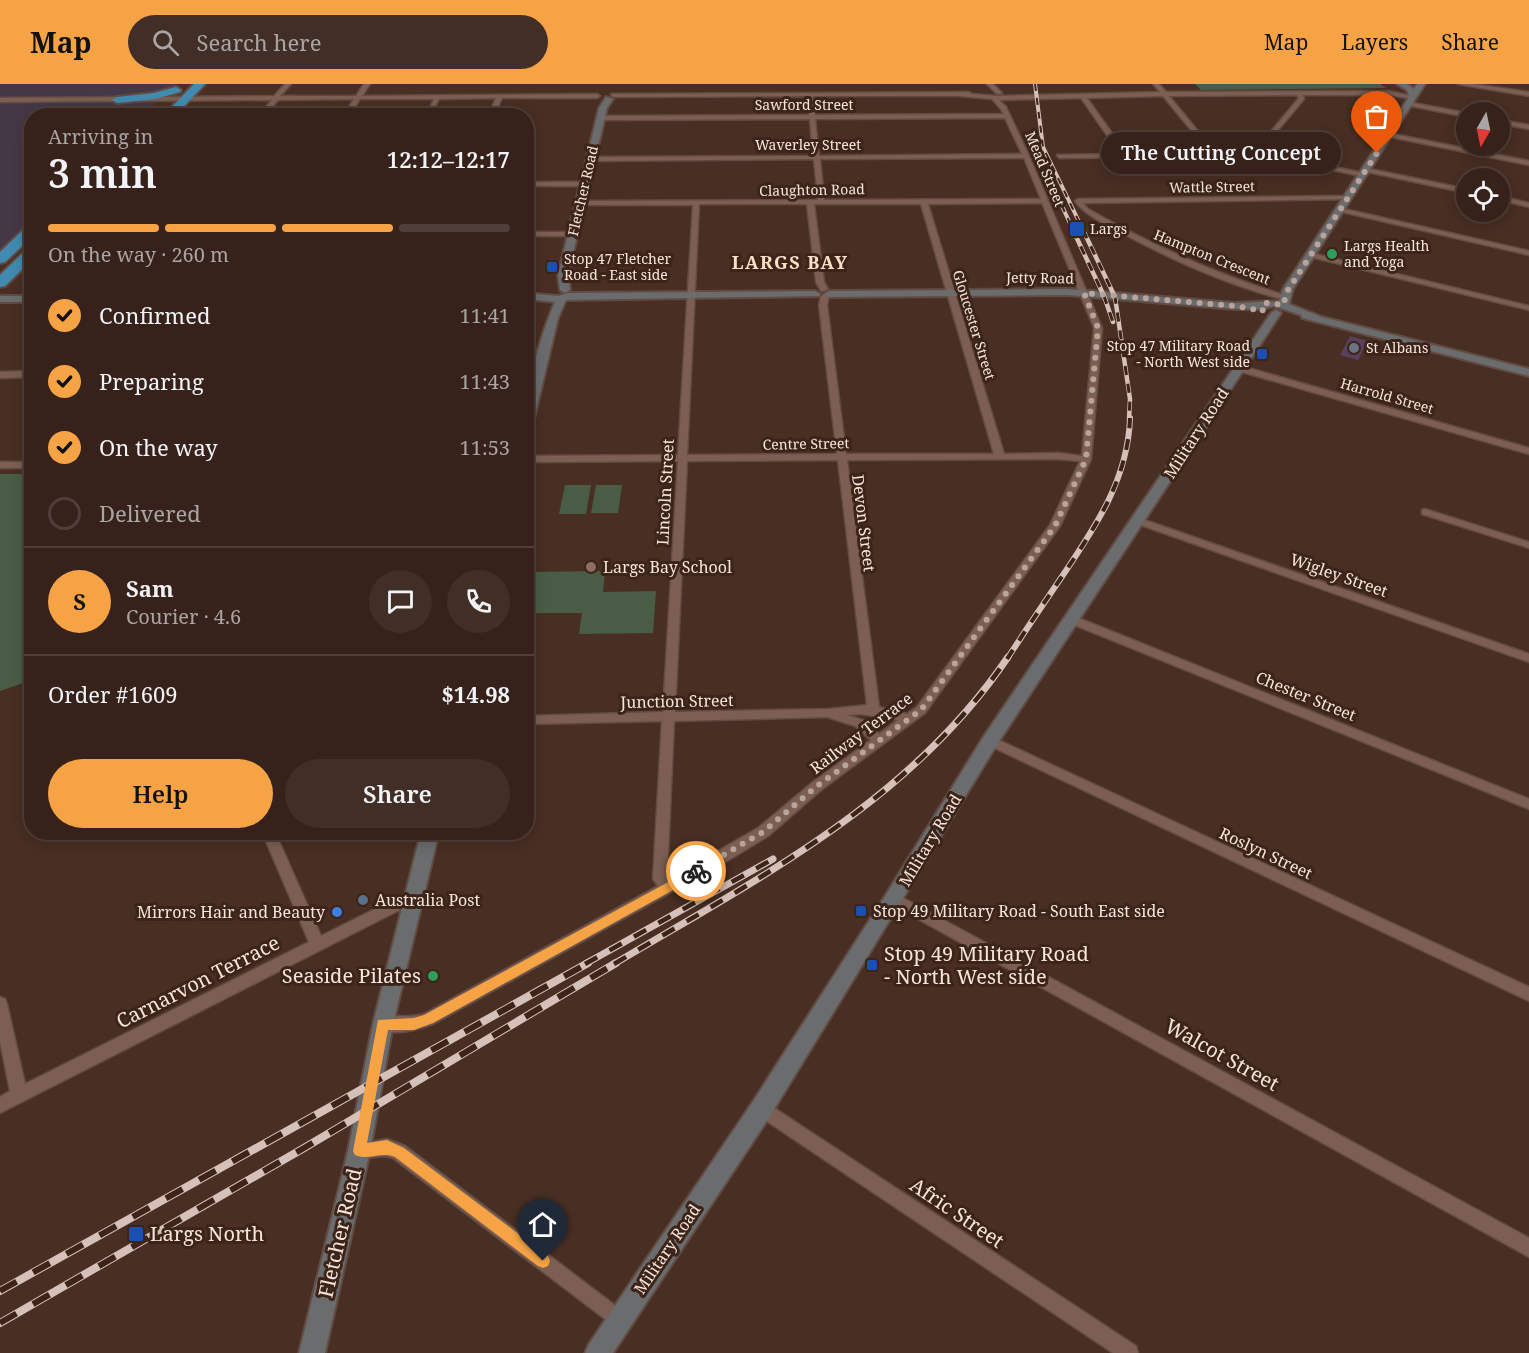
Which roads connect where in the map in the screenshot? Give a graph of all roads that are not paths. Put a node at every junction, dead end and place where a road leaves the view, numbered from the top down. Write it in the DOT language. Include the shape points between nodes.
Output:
graph roads {
  1 [pos="200,84"];
  2 [pos="288,84"];
  3 [pos="368,84"];
  4 [pos="703,84"];
  5 [pos="798,84"];
  6 [pos="872,84"];
  7 [pos="942,84"];
  8 [pos="990,84"];
  9 [pos="1156,84"];
  10 [pos="1402,84"];
  11 [pos="1461,84"];
  12 [pos="1418,86"];
  13 [pos="179,87"];
  14 [pos="1299,93"];
  15 [pos="1164,94"];
  16 [pos="1529,94"];
  17 [pos="800,95"];
  18 [pos="810,95"];
  19 [pos="874,95"];
  20 [pos="946,95"];
  21 [pos="996,95"];
  22 [pos="1082,95"];
  23 [pos="605,96"];
  24 [pos="702,96"];
  25 [pos="358,98"];
  26 [pos="437,98"];
  27 [pos="499,98"];
  28 [pos="184,99"];
  29 [pos="276,99"];
  30 [pos="0,100"];
  31 [pos="117,100"];
  32 [pos="166,100"];
  33 [pos="1411,100"];
  34 [pos="157,108"];
  35 [pos="176,108"];
  36 [pos="268,108"];
  37 [pos="351,108"];
  38 [pos="432,108"];
  39 [pos="495,108"];
  40 [pos="1456,112"];
  41 [pos="1007,116"];
  42 [pos="812,117"];
  43 [pos="601,118"];
  44 [pos="1510,124"];
  45 [pos="1529,127"];
  46 [pos="1388,135"];
  47 [pos="1214,154"];
  48 [pos="1260,154"];
  49 [pos="1124,155"];
  50 [pos="1026,156"];
  51 [pos="1059,156"];
  52 [pos="816,157"];
  53 [pos="591,159"];
  54 [pos="1529,163"];
  55 [pos="1363,172"];
  56 [pos="534,184"];
  57 [pos="584,184"];
  58 [pos="1456,189"];
  59 [pos="1347,198"];
  60 [pos="1510,200"];
  61 [pos="821,201"];
  62 [pos="924,201"];
  63 [pos="1044,201"];
  64 [pos="1078,201"];
  65 [pos="810,202"];
  66 [pos="580,203"];
  67 [pos="696,203"];
  68 [pos="1529,205"];
  69 [pos="1340,210"];
  70 [pos="534,234"];
  71 [pos="573,234"];
  72 [pos="24,236"];
  73 [pos="1529,253"];
  74 [pos="1310,254"];
  75 [pos="0,259"];
  76 [pos="24,260"];
  77 [pos="0,283"];
  78 [pos="821,293"];
  79 [pos="951,293"];
  80 [pos="1084,293"];
  81 [pos="558,294"];
  82 [pos="692,294"];
  83 [pos="534,295"];
  84 [pos="0,299"];
  85 [pos="24,299"];
  86 [pos="1274,307"];
  87 [pos="1529,308"];
  88 [pos="1238,368"];
  89 [pos="534,371"];
  90 [pos="539,371"];
  91 [pos="24,374"];
  92 [pos="1529,374"];
  93 [pos="0,375"];
  94 [pos="534,393"];
  95 [pos="1529,451"];
  96 [pos="1000,456"];
  97 [pos="841,458"];
  98 [pos="534,459"];
  99 [pos="682,459"];
  100 [pos="1086,459"];
  101 [pos="0,465"];
  102 [pos="24,465"];
  103 [pos="1425,512"];
  104 [pos="1139,521"];
  105 [pos="1529,545"];
  106 [pos="1071,620"];
  107 [pos="1529,658"];
  108 [pos="873,708"];
  109 [pos="829,713"];
  110 [pos="668,718"];
  111 [pos="908,719"];
  112 [pos="534,720"];
  113 [pos="878,740"];
  114 [pos="990,741"];
  115 [pos="1529,804"];
  116 [pos="272,840"];
  117 [pos="428,840"];
  118 [pos="668,887"];
  119 [pos="416,895"];
  120 [pos="894,899"];
  121 [pos="318,945"];
  122 [pos="1529,994"];
  123 [pos="0,1004"];
  124 [pos="383,1024"];
  125 [pos="19,1095"];
  126 [pos="0,1105"];
  127 [pos="762,1108"];
  128 [pos="359,1151"];
  129 [pos="1529,1248"];
  130 [pos="619,1319"];
  131 [pos="312,1353"];
  132 [pos="598,1353"];
  133 [pos="1129,1353"];
  1 -- 28 [label="highway"];
  2 -- 29 [label="street"];
  3 -- 25 [label="street"];
  4 -- 24 [label="street"];
  5 -- 17 [label="street"];
  6 -- 19 [label="street"];
  7 -- 20 [label="street"];
  8 -- 21 [label="street, Mead Street"];
  9 -- 15 [label="street"];
  10 -- 12 [label="street"];
  10 -- 33 [label="street" via="1410,89"];
  11 -- 16 [label="street"];
  12 -- 33 [label="street, Military Road"];
  13 -- 31 [label="highway" via="155,96"];
  13 -- 32 [label="highway"];
  14 -- 15 [label="street"];
  14 -- 33 [label="street" via="1388,93"];
  14 -- 48 [label="street" via="1302,98 1260,148"];
  15 -- 22 [label="street"];
  15 -- 47 [label="street"];
  17 -- 18 [label="street"];
  17 -- 24 [label="street"];
  18 -- 19 [label="street"];
  18 -- 42 [label="street"];
  19 -- 20 [label="street"];
  20 -- 21 [label="street"];
  21 -- 22 [label="street"];
  21 -- 41 [label="street, Mead Street"];
  22 -- 49 [label="street"];
  23 -- 24 [label="street"];
  23 -- 27 [label="street"];
  23 -- 43 [label="street, Fletcher Road"];
  25 -- 26 [label="street"];
  25 -- 29 [label="street"];
  25 -- 37 [label="street"];
  26 -- 27 [label="street"];
  26 -- 38 [label="street"];
  27 -- 39 [label="street"];
  28 -- 29 [label="street"];
  28 -- 32 [label="street"];
  28 -- 35 [label="highway"];
  29 -- 36 [label="street"];
  30 -- 31 [label="street"];
  31 -- 32 [label="street"];
  32 -- 34 [label="highway"];
  33 -- 40 [label="street"];
  33 -- 46 [label="street, Military Road"];
  41 -- 42 [label="street, Sawford Street"];
  41 -- 50 [label="street, Mead Street"];
  42 -- 43 [label="street, Sawford Street"];
  42 -- 52 [label="street"];
  43 -- 53 [label="street, Fletcher Road"];
  44 -- 45 [label="street"];
  46 -- 54 [label="street"];
  46 -- 55 [label="street, Military Road"];
  47 -- 48 [label="street"];
  47 -- 49 [label="street"];
  48 -- 55 [label="street"];
  49 -- 51 [label="street"];
  50 -- 52 [label="street, Waverley Street"];
  50 -- 63 [label="street, Mead Street"];
  52 -- 53 [label="street, Waverley Street"];
  52 -- 61 [label="street"];
  53 -- 57 [label="street, Fletcher Road"];
  55 -- 58 [label="street"];
  55 -- 59 [label="street, Military Road"];
  56 -- 57 [label="street"];
  57 -- 66 [label="street, Fletcher Road"];
  59 -- 64 [label="street, Wattle Street"];
  59 -- 69 [label="street, Military Road"];
  60 -- 68 [label="street"];
  61 -- 62 [label="street, Claughton Road"];
  61 -- 65 [label="street, Claughton Road"];
  62 -- 63 [label="street, Claughton Road"];
  62 -- 79 [label="street, Gloucester Street"];
  63 -- 80 [label="street, Mead Street"];
  64 -- 86 [label="street, Hampton Crescent" via="1086,210 1163,253"];
  65 -- 67 [label="street, Claughton Road"];
  65 -- 78 [label="street, Devon Street"];
  66 -- 67 [label="street, Claughton Road"];
  66 -- 71 [label="street, Fletcher Road"];
  67 -- 82 [label="street, Lincoln Street"];
  69 -- 73 [label="street"];
  69 -- 74 [label="street, Military Road"];
  70 -- 71 [label="street"];
  71 -- 81 [label="street, Fletcher Road"];
  72 -- 75 [label="highway"];
  74 -- 86 [label="street, Military Road"];
  74 -- 87 [label="street"];
  76 -- 77 [label="highway"];
  78 -- 79 [label="street, Jetty Road"];
  78 -- 82 [label="street, Jetty Road"];
  78 -- 97 [label="street, Devon Street"];
  79 -- 80 [label="street, Jetty Road"];
  79 -- 96 [label="street, Gloucester Street"];
  80 -- 86 [label="street, Jetty Road"];
  80 -- 100 [label="street, Railway Terrace" via="1098,328"];
  81 -- 82 [label="street, Jetty Road"];
  81 -- 83 [label="street, Jetty Road"];
  81 -- 90 [label="street"];
  82 -- 99 [label="street, Lincoln Street"];
  84 -- 85 [label="street"];
  86 -- 88 [label="street, Military Road" via="1270,324"];
  86 -- 92 [label="street, Jetty Road"];
  88 -- 95 [label="street, Harrold Street"];
  88 -- 104 [label="street, Military Road"];
  89 -- 90 [label="street"];
  90 -- 94 [label="street"];
  91 -- 93 [label="street"];
  96 -- 97 [label="street, Centre Street"];
  96 -- 100 [label="street, Centre Street"];
  97 -- 99 [label="street, Centre Street"];
  97 -- 108 [label="street, Devon Street"];
  98 -- 99 [label="street, Centre Street"];
  99 -- 110 [label="street, Lincoln Street"];
  100 -- 111 [label="street, Railway Terrace" via="1055,526 921,710"];
  101 -- 102 [label="street"];
  103 -- 105 [label="street"];
  104 -- 106 [label="street, Military Road"];
  104 -- 107 [label="street, Wigley Street"];
  106 -- 114 [label="street, Military Road"];
  106 -- 115 [label="street, Chester Street"];
  108 -- 109 [label="street, Junction Street"];
  108 -- 111 [label="street, Junction Street"];
  109 -- 110 [label="street, Junction Street"];
  109 -- 113 [label="street, Junction Street" via="859,723"];
  110 -- 112 [label="street, Junction Street"];
  110 -- 118 [label="street, Lincoln Street" via="660,879"];
  111 -- 113 [label="street, Railway Terrace"];
  113 -- 118 [label="street, Railway Terrace" via="763,832"];
  114 -- 120 [label="street, Military Road"];
  114 -- 122 [label="street, Roslyn Street"];
  116 -- 121 [label="street"];
  117 -- 119 [label="street, Fletcher Road"];
  118 -- 124 [label="street, Railway Terrace" via="428,1019 414,1024"];
  119 -- 121 [label="street, Carnarvon Terrace"];
  119 -- 124 [label="street, Fletcher Road"];
  120 -- 127 [label="street, Military Road"];
  120 -- 129 [label="street, Walcot Street"];
  121 -- 125 [label="street, Carnarvon Terrace"];
  123 -- 125 [label="street"];
  124 -- 128 [label="street, Fletcher Road"];
  125 -- 126 [label="street, Carnarvon Terrace"];
  127 -- 130 [label="street, Military Road"];
  127 -- 133 [label="street, Afric Street"];
  128 -- 130 [label="street" via="387,1147 399,1152"];
  128 -- 131 [label="street, Fletcher Road"];
  130 -- 132 [label="street, Military Road"];
}
